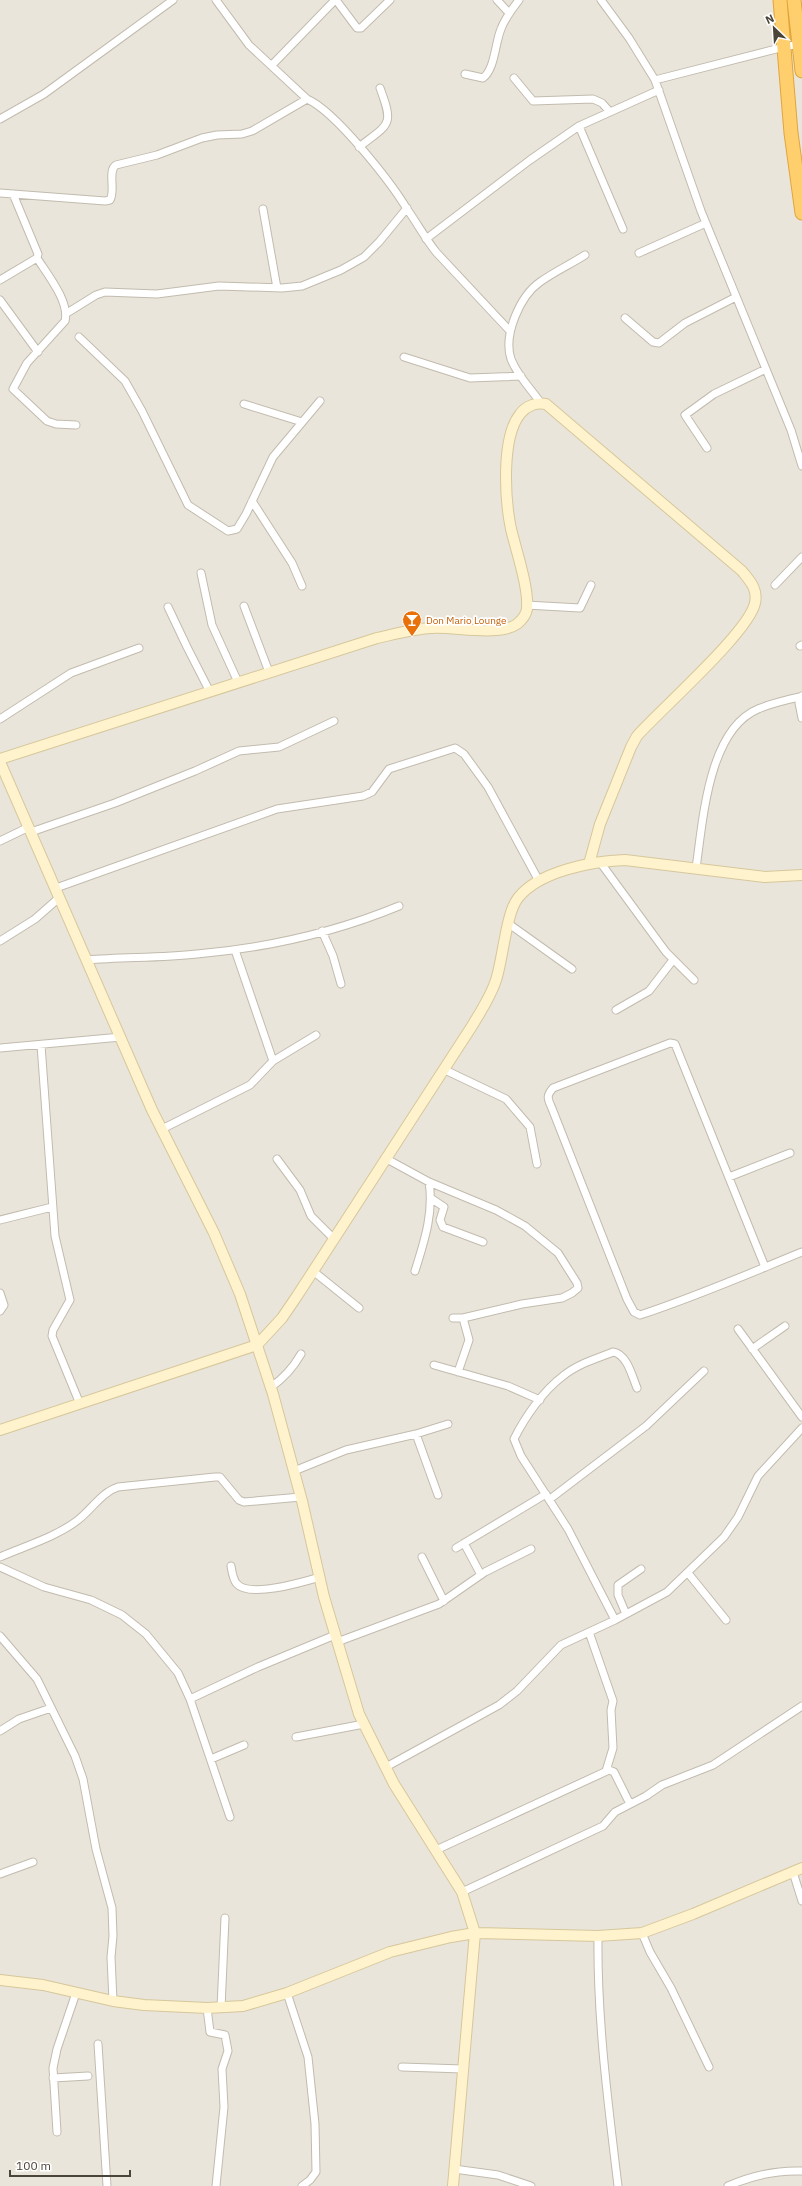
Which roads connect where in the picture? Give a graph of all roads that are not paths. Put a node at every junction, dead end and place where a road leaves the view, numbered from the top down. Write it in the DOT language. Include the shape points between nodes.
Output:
graph roads {
  1 [pos="173,0"];
  2 [pos="216,0"];
  3 [pos="335,0"];
  4 [pos="390,0"];
  5 [pos="497,0"];
  6 [pos="519,0"];
  7 [pos="601,0"];
  8 [pos="780,0"];
  9 [pos="794,0"];
  10 [pos="509,13"];
  11 [pos="799,14"];
  12 [pos="799,44"];
  13 [pos="784,47"];
  14 [pos="272,64"];
  15 [pos="802,71"];
  16 [pos="465,74"];
  17 [pos="514,78"];
  18 [pos="655,80"];
  19 [pos="380,88"];
  20 [pos="658,90"];
  21 [pos="307,99"];
  22 [pos="610,112"];
  23 [pos="0,119"];
  24 [pos="579,126"];
  25 [pos="359,147"];
  26 [pos="0,193"];
  27 [pos="13,194"];
  28 [pos="407,208"];
  29 [pos="263,209"];
  30 [pos="802,213"];
  31 [pos="706,223"];
  32 [pos="624,229"];
  33 [pos="426,239"];
  34 [pos="639,253"];
  35 [pos="585,255"];
  36 [pos="36,258"];
  37 [pos="0,280"];
  38 [pos="277,288"];
  39 [pos="736,297"];
  40 [pos="0,300"];
  41 [pos="67,313"];
  42 [pos="625,318"];
  43 [pos="510,331"];
  44 [pos="78,337"];
  45 [pos="38,352"];
  46 [pos="404,356"];
  47 [pos="766,369"];
  48 [pos="521,376"];
  49 [pos="320,401"];
  50 [pos="540,402"];
  51 [pos="244,404"];
  52 [pos="302,422"];
  53 [pos="76,425"];
  54 [pos="707,448"];
  55 [pos="802,466"];
  56 [pos="252,501"];
  57 [pos="802,557"];
  58 [pos="202,573"];
  59 [pos="591,585"];
  60 [pos="775,585"];
  61 [pos="302,586"];
  62 [pos="526,605"];
  63 [pos="244,606"];
  64 [pos="168,607"];
  65 [pos="139,648"];
  66 [pos="269,672"];
  67 [pos="238,682"];
  68 [pos="210,692"];
  69 [pos="802,696"];
  70 [pos="802,718"];
  71 [pos="0,719"];
  72 [pos="334,721"];
  73 [pos="0,761"];
  74 [pos="30,829"];
  75 [pos="0,841"];
  76 [pos="600,862"];
  77 [pos="589,864"];
  78 [pos="696,868"];
  79 [pos="802,875"];
  80 [pos="539,881"];
  81 [pos="58,893"];
  82 [pos="399,906"];
  83 [pos="509,924"];
  84 [pos="322,931"];
  85 [pos="0,941"];
  86 [pos="235,950"];
  87 [pos="87,960"];
  88 [pos="673,960"];
  89 [pos="572,969"];
  90 [pos="694,980"];
  91 [pos="342,984"];
  92 [pos="616,1010"];
  93 [pos="316,1035"];
  94 [pos="120,1037"];
  95 [pos="40,1045"];
  96 [pos="0,1048"];
  97 [pos="273,1061"];
  98 [pos="443,1069"];
  99 [pos="162,1129"];
  100 [pos="790,1153"];
  101 [pos="385,1158"];
  102 [pos="277,1159"];
  103 [pos="537,1164"];
  104 [pos="729,1177"];
  105 [pos="429,1182"];
  106 [pos="432,1199"];
  107 [pos="52,1207"];
  108 [pos="0,1220"];
  109 [pos="334,1239"];
  110 [pos="483,1242"];
  111 [pos="802,1252"];
  112 [pos="766,1267"];
  113 [pos="313,1271"];
  114 [pos="415,1271"];
  115 [pos="0,1293"];
  116 [pos="359,1308"];
  117 [pos="0,1311"];
  118 [pos="453,1318"];
  119 [pos="463,1318"];
  120 [pos="785,1326"];
  121 [pos="738,1329"];
  122 [pos="257,1345"];
  123 [pos="752,1349"];
  124 [pos="301,1354"];
  125 [pos="434,1365"];
  126 [pos="704,1371"];
  127 [pos="458,1372"];
  128 [pos="271,1387"];
  129 [pos="637,1388"];
  130 [pos="540,1400"];
  131 [pos="80,1404"];
  132 [pos="802,1417"];
  133 [pos="448,1424"];
  134 [pos="802,1429"];
  135 [pos="0,1430"];
  136 [pos="416,1434"];
  137 [pos="294,1471"];
  138 [pos="438,1495"];
  139 [pos="548,1496"];
  140 [pos="301,1497"];
  141 [pos="464,1543"];
  142 [pos="456,1548"];
  143 [pos="531,1549"];
  144 [pos="0,1557"];
  145 [pos="422,1557"];
  146 [pos="231,1566"];
  147 [pos="0,1567"];
  148 [pos="640,1569"];
  149 [pos="688,1573"];
  150 [pos="481,1575"];
  151 [pos="320,1577"];
  152 [pos="444,1601"];
  153 [pos="626,1614"];
  154 [pos="615,1620"];
  155 [pos="726,1620"];
  156 [pos="589,1632"];
  157 [pos="0,1636"];
  158 [pos="336,1638"];
  159 [pos="190,1699"];
  160 [pos="802,1706"];
  161 [pos="51,1708"];
  162 [pos="364,1724"];
  163 [pos="0,1731"];
  164 [pos="296,1737"];
  165 [pos="244,1745"];
  166 [pos="211,1759"];
  167 [pos="386,1767"];
  168 [pos="606,1771"];
  169 [pos="630,1804"];
  170 [pos="230,1817"];
  171 [pos="436,1850"];
  172 [pos="33,1862"];
  173 [pos="797,1870"];
  174 [pos="0,1874"];
  175 [pos="462,1892"];
  176 [pos="802,1902"];
  177 [pos="225,1918"];
  178 [pos="475,1933"];
  179 [pos="642,1933"];
  180 [pos="598,1936"];
  181 [pos="0,1980"];
  182 [pos="76,1993"];
  183 [pos="288,1993"];
  184 [pos="113,2001"];
  185 [pos="207,2008"];
  186 [pos="221,2008"];
  187 [pos="98,2044"];
  188 [pos="402,2067"];
  189 [pos="709,2067"];
  190 [pos="463,2069"];
  191 [pos="88,2076"];
  192 [pos="53,2078"];
  193 [pos="57,2132"];
  194 [pos="454,2169"];
  195 [pos="802,2171"];
  196 [pos="107,2186"];
  197 [pos="216,2186"];
  198 [pos="302,2186"];
  199 [pos="453,2186"];
  200 [pos="531,2186"];
  201 [pos="618,2186"];
  202 [pos="729,2186"];
  1 -- 23 [label="street" via="44,94"];
  2 -- 14 [label="street" via="249,45"];
  3 -- 4 [label="street" via="357,28 361,28"];
  3 -- 14 [label="street"];
  5 -- 10 [label="street"];
  6 -- 10 [label="street"];
  7 -- 18 [label="street"];
  8 -- 13 [label="highway"];
  9 -- 11 [label="highway"];
  10 -- 16 [label="street" via="485,76 483,78"];
  11 -- 12 [label="highway"];
  12 -- 13 [label="street"];
  12 -- 15 [label="highway"];
  13 -- 18 [label="street"];
  13 -- 30 [label="highway" via="791,133"];
  14 -- 21 [label="street"];
  17 -- 22 [label="street" via="533,101 593,99 602,103"];
  18 -- 20 [label="street"];
  19 -- 25 [label="street" via="389,113 388,122"];
  20 -- 22 [label="street"];
  20 -- 31 [label="street"];
  21 -- 25 [label="street" via="314,102"];
  21 -- 27 [label="street" via="247,132 202,138 157,155 116,165 112,170 113,195 110,200"];
  22 -- 24 [label="street"];
  24 -- 32 [label="street"];
  24 -- 33 [label="street" via="506,177"];
  25 -- 28 [label="street"];
  26 -- 27 [label="street"];
  27 -- 36 [label="street" via="38,254"];
  28 -- 33 [label="street"];
  28 -- 38 [label="street" via="364,257 341,270 302,286"];
  29 -- 38 [label="street"];
  31 -- 34 [label="street"];
  31 -- 39 [label="street"];
  33 -- 43 [label="street"];
  35 -- 43 [label="street" via="539,282 519,308"];
  36 -- 37 [label="street"];
  36 -- 41 [label="street" via="65,304"];
  38 -- 41 [label="street" via="219,286 157,294 105,292"];
  39 -- 42 [label="street" via="685,323 659,343 653,342"];
  39 -- 47 [label="street"];
  40 -- 45 [label="street"];
  41 -- 45 [label="street" via="65,321"];
  43 -- 48 [label="street" via="511,358"];
  44 -- 56 [label="street" via="125,381 188,505 228,531 233,531 237,529"];
  45 -- 53 [label="street" via="27,363 13,387 14,391 47,421"];
  46 -- 48 [label="street" via="470,378"];
  47 -- 54 [label="street" via="714,394 685,415"];
  47 -- 55 [label="street" via="791,430"];
  48 -- 50 [label="street"];
  49 -- 52 [label="street"];
  50 -- 62 [label="street" via="523,410 516,420 509,445 507,501"];
  50 -- 77 [label="street" via="546,404 742,571 753,583 755,591 755,604 748,619 637,736 600,824"];
  51 -- 52 [label="street"];
  52 -- 56 [label="street" via="273,457"];
  56 -- 61 [label="street" via="292,563"];
  57 -- 60 [label="street"];
  58 -- 67 [label="street" via="212,625"];
  59 -- 62 [label="street" via="580,608"];
  62 -- 66 [label="street" via="524,617 510,628 431,628 405,632 377,638"];
  63 -- 66 [label="street"];
  64 -- 68 [label="street"];
  65 -- 71 [label="street" via="71,673"];
  66 -- 67 [label="street"];
  67 -- 68 [label="street"];
  68 -- 73 [label="street"];
  69 -- 70 [label="street" via="799,703"];
  69 -- 78 [label="street" via="757,709 736,724 723,744 715,763"];
  72 -- 74 [label="street" via="279,747 239,751 115,803"];
  73 -- 74 [label="street"];
  74 -- 75 [label="street"];
  74 -- 81 [label="street"];
  76 -- 77 [label="street"];
  76 -- 78 [label="street" via="625,860"];
  76 -- 88 [label="street"];
  77 -- 80 [label="street"];
  78 -- 79 [label="street" via="765,877"];
  80 -- 81 [label="street" via="488,787 464,754 455,748 389,769 372,792 363,796 277,809"];
  80 -- 83 [label="street" via="518,898"];
  81 -- 85 [label="street" via="35,919"];
  81 -- 87 [label="street"];
  82 -- 84 [label="street" via="354,923"];
  83 -- 89 [label="street"];
  83 -- 98 [label="street" via="490,996"];
  84 -- 86 [label="street"];
  84 -- 91 [label="street"];
  86 -- 87 [label="street" via="192,955"];
  86 -- 97 [label="street"];
  87 -- 94 [label="street"];
  88 -- 90 [label="street"];
  88 -- 92 [label="street" via="649,990"];
  93 -- 97 [label="street"];
  94 -- 95 [label="street"];
  94 -- 99 [label="street"];
  95 -- 96 [label="street"];
  95 -- 107 [label="street"];
  97 -- 99 [label="street" via="250,1085"];
  98 -- 101 [label="street"];
  98 -- 103 [label="street" via="506,1099 530,1127"];
  99 -- 122 [label="street" via="214,1233 240,1294"];
  100 -- 104 [label="street"];
  101 -- 105 [label="street"];
  101 -- 109 [label="street"];
  102 -- 109 [label="street" via="300,1190 311,1216"];
  104 -- 112 [label="street"];
  104 -- 112 [label="street" via="675,1044 663,1045 553,1088 548,1093 550,1106 634,1312 640,1315 658,1309"];
  105 -- 106 [label="street"];
  105 -- 119 [label="street" via="496,1210 525,1226 558,1253 577,1283 578,1288 562,1298 522,1304"];
  106 -- 110 [label="street" via="444,1207 440,1220 443,1227"];
  106 -- 114 [label="street" via="426,1235"];
  107 -- 108 [label="street"];
  107 -- 131 [label="street" via="55,1236 70,1300 52,1336"];
  109 -- 113 [label="street"];
  111 -- 112 [label="street"];
  113 -- 116 [label="street"];
  113 -- 122 [label="street" via="282,1318"];
  115 -- 117 [label="street" via="4,1305"];
  118 -- 119 [label="street"];
  119 -- 127 [label="street" via="469,1340"];
  120 -- 123 [label="street"];
  121 -- 123 [label="street"];
  122 -- 128 [label="street"];
  122 -- 131 [label="street"];
  123 -- 132 [label="street"];
  124 -- 128 [label="street" via="295,1365"];
  125 -- 127 [label="street"];
  126 -- 139 [label="street" via="646,1426"];
  127 -- 130 [label="street" via="508,1386"];
  128 -- 137 [label="street"];
  129 -- 130 [label="street" via="624,1358 613,1352 562,1376"];
  130 -- 139 [label="street" via="514,1440 518,1451"];
  131 -- 135 [label="street"];
  133 -- 136 [label="street"];
  134 -- 149 [label="street" via="758,1476 732,1527"];
  136 -- 137 [label="street" via="346,1450"];
  136 -- 138 [label="street"];
  137 -- 140 [label="street"];
  139 -- 141 [label="street"];
  139 -- 154 [label="street" via="572,1536"];
  140 -- 144 [label="street" via="244,1502 220,1477 118,1487 106,1493 78,1520"];
  140 -- 151 [label="street"];
  141 -- 142 [label="street"];
  141 -- 150 [label="street"];
  143 -- 150 [label="street"];
  145 -- 152 [label="street"];
  146 -- 151 [label="street" via="235,1582 247,1590 300,1584"];
  147 -- 159 [label="street" via="44,1587 91,1600 122,1615 146,1634 178,1673"];
  148 -- 153 [label="street" via="618,1585 618,1595"];
  149 -- 153 [label="street" via="662,1596"];
  149 -- 155 [label="street"];
  150 -- 152 [label="street"];
  151 -- 158 [label="street"];
  152 -- 158 [label="street"];
  153 -- 154 [label="street"];
  154 -- 156 [label="street"];
  156 -- 167 [label="street" via="561,1645 517,1691 499,1705"];
  156 -- 168 [label="street" via="613,1701 613,1748"];
  157 -- 161 [label="street" via="37,1679"];
  158 -- 159 [label="street" via="258,1667"];
  158 -- 162 [label="street" via="352,1696"];
  159 -- 166 [label="street"];
  160 -- 169 [label="street" via="713,1765 662,1785"];
  161 -- 163 [label="street" via="19,1719"];
  161 -- 184 [label="street" via="75,1756 83,1779 96,1849 112,1908 113,1936 110,1957"];
  162 -- 164 [label="street"];
  162 -- 167 [label="street"];
  165 -- 166 [label="street"];
  166 -- 170 [label="street"];
  167 -- 171 [label="street"];
  168 -- 169 [label="street" via="614,1772"];
  168 -- 171 [label="street"];
  169 -- 175 [label="street" via="615,1812 603,1826"];
  171 -- 175 [label="street"];
  172 -- 174 [label="street"];
  173 -- 176 [label="street"];
  173 -- 179 [label="street"];
  175 -- 178 [label="street"];
  177 -- 186 [label="street"];
  178 -- 180 [label="street"];
  178 -- 183 [label="street" via="434,1940 390,1952"];
  178 -- 190 [label="street"];
  179 -- 180 [label="street"];
  179 -- 189 [label="street"];
  180 -- 201 [label="street" via="605,2070"];
  181 -- 182 [label="street" via="43,1985"];
  182 -- 184 [label="street"];
  182 -- 192 [label="street" via="57,2049 52,2068"];
  183 -- 186 [label="street" via="243,2006"];
  183 -- 198 [label="street" via="308,2057 315,2124 316,2172"];
  184 -- 185 [label="street"];
  185 -- 186 [label="street"];
  185 -- 197 [label="street" via="210,2032 225,2035 228,2045 222,2070 224,2107"];
  187 -- 196 [label="street"];
  188 -- 190 [label="street"];
  190 -- 194 [label="street"];
  191 -- 192 [label="street"];
  192 -- 193 [label="street"];
  194 -- 199 [label="street"];
  194 -- 200 [label="street" via="498,2175"];
  195 -- 202 [label="street" via="752,2177"];
}
